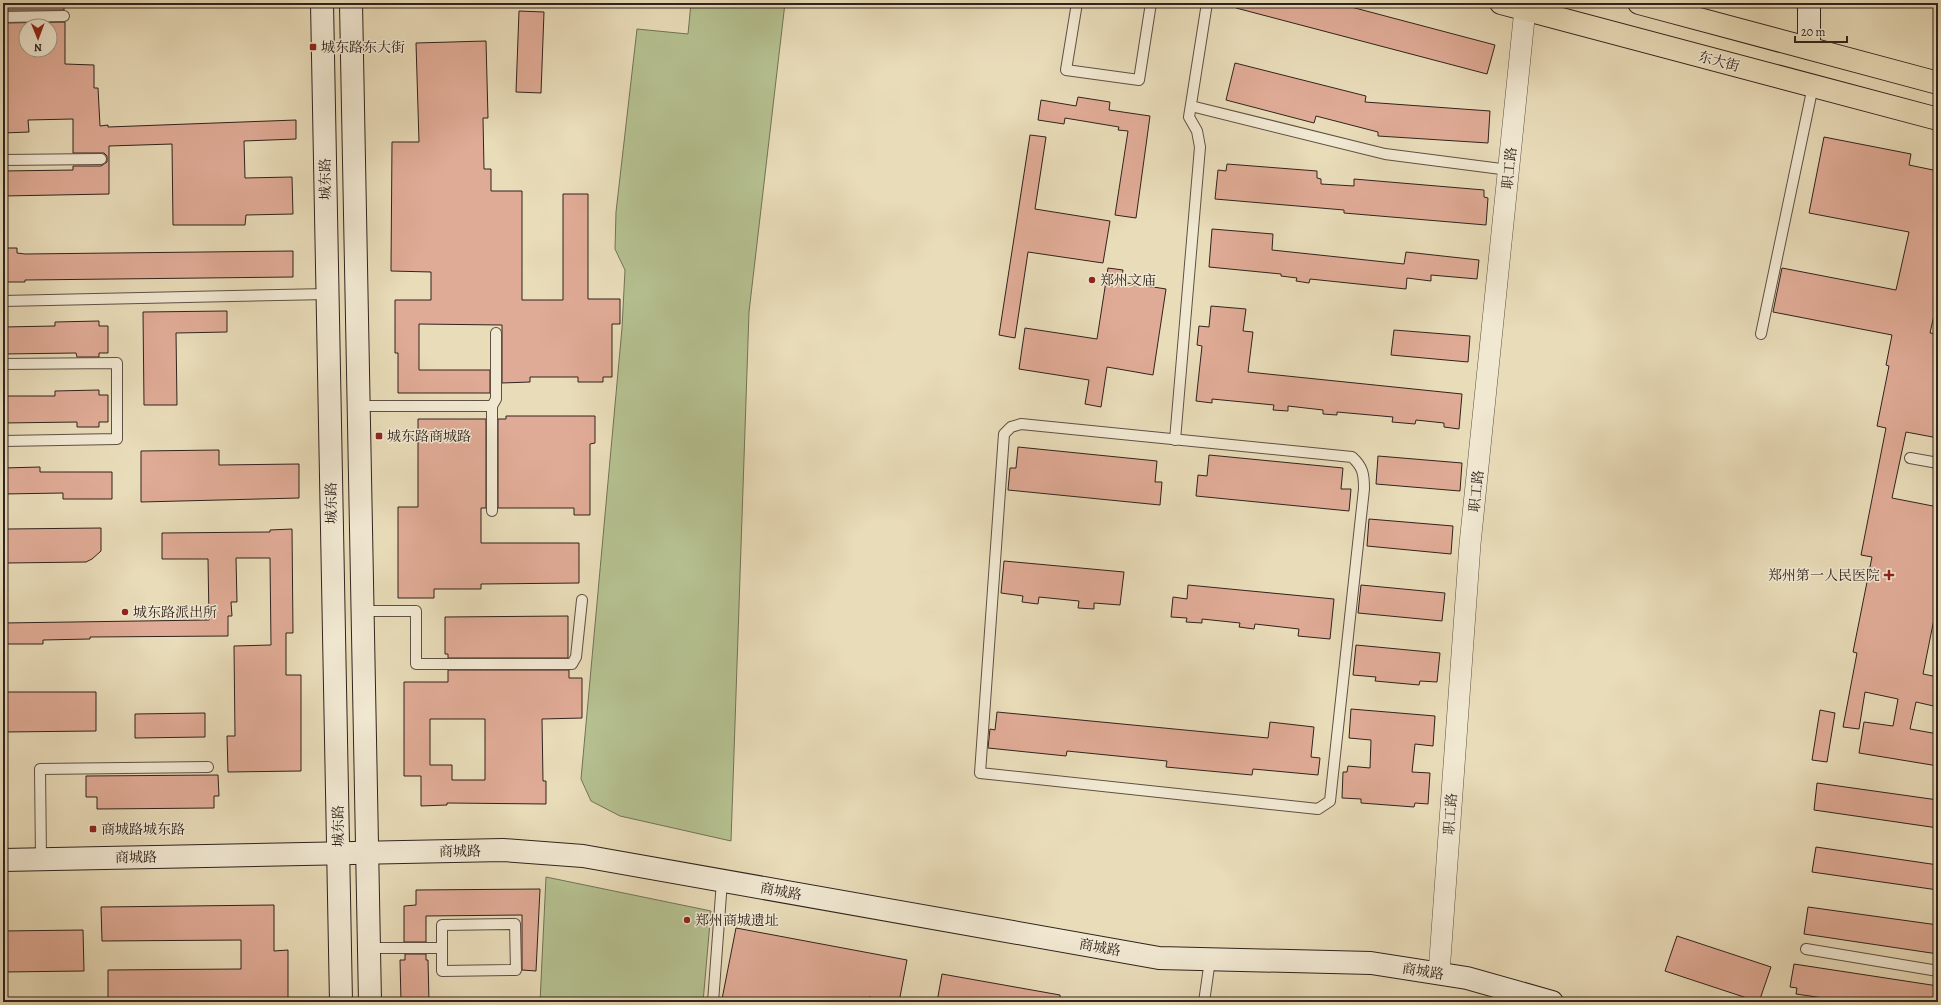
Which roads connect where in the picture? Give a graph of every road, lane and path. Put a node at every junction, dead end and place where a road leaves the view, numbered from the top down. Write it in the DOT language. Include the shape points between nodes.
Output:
graph roads {
  1 [pos="322,3"];
  2 [pos="351,3"];
  3 [pos="1077,3"];
  4 [pos="1150,3"];
  5 [pos="1207,3"];
  6 [pos="1501,3"];
  7 [pos="1639,3"];
  8 [pos="1809,3"];
  9 [pos="1525,9"];
  10 [pos="64,16"];
  11 [pos="3,17"];
  12 [pos="1809,48"];
  13 [pos="1938,83"];
  14 [pos="1813,86"];
  15 [pos="1191,106"];
  16 [pos="1938,119"];
  17 [pos="101,159"];
  18 [pos="3,160"];
  19 [pos="1508,170"];
  20 [pos="328,294"];
  21 [pos="3,301"];
  22 [pos="496,333"];
  23 [pos="1761,334"];
  24 [pos="3,364"];
  25 [pos="359,406"];
  26 [pos="492,406"];
  27 [pos="1174,440"];
  28 [pos="3,441"];
  29 [pos="1910,458"];
  30 [pos="1938,463"];
  31 [pos="492,511"];
  32 [pos="582,600"];
  33 [pos="362,611"];
  34 [pos="208,767"];
  35 [pos="338,853"];
  36 [pos="367,853"];
  37 [pos="41,859"];
  38 [pos="3,860"];
  39 [pos="722,881"];
  40 [pos="369,948"];
  41 [pos="442,948"];
  42 [pos="1806,949"];
  43 [pos="1210,960"];
  44 [pos="1938,971"];
  45 [pos="1439,973"];
  46 [pos="341,1002"];
  47 [pos="370,1002"];
  48 [pos="713,1002"];
  49 [pos="1204,1002"];
  50 [pos="1552,1002"];
  1 -- 20 [label="main road, 城东路"];
  2 -- 25 [label="main road, 城东路"];
  3 -- 4 [label="lane" via="1066,70 1139,80"];
  5 -- 15 [label="lane"];
  6 -- 9 [label="main road, 东大街"];
  7 -- 12 [label="main road"];
  8 -- 12 [label="main road"];
  9 -- 14 [label="main road, 东大街"];
  9 -- 19 [label="street, 职工路"];
  10 -- 11 [label="lane"];
  12 -- 13 [label="main road"];
  14 -- 16 [label="main road, 东大街"];
  14 -- 23 [label="lane"];
  15 -- 19 [label="lane" via="1385,154"];
  15 -- 27 [label="lane" via="1189,117 1197,131 1200,147"];
  17 -- 18 [label="lane"];
  19 -- 45 [label="street, 职工路" via="1470,544"];
  20 -- 21 [label="lane"];
  20 -- 35 [label="main road, 城东路"];
  22 -- 26 [label="lane" via="496,399"];
  24 -- 28 [label="lane" via="117,363 117,439"];
  25 -- 26 [label="lane"];
  25 -- 33 [label="main road, 城东路"];
  26 -- 31 [label="lane"];
  27 -- 27 [label="lane" via="1021,424 1011,427 1004,434 980,773 1318,809 1330,801 1364,489 1361,465 1352,457"];
  29 -- 30 [label="lane"];
  32 -- 33 [label="lane" via="576,657 572,664 416,664 416,611"];
  33 -- 36 [label="main road, 城东路"];
  34 -- 37 [label="lane" via="40,769"];
  35 -- 36 [label="main road, 商城路"];
  35 -- 37 [label="main road, 商城路"];
  35 -- 46 [label="main road, 城东路"];
  36 -- 39 [label="main road, 商城路" via="503,850 532,852 602,859"];
  36 -- 40 [label="main road, 城东路"];
  37 -- 38 [label="main road, 商城路"];
  39 -- 43 [label="main road, 商城路" via="1159,958"];
  39 -- 48 [label="lane"];
  40 -- 41 [label="lane"];
  40 -- 47 [label="main road, 城东路"];
  41 -- 41 [label="lane" via="442,925 515,924 516,970 442,971"];
  42 -- 44 [label="lane"];
  43 -- 45 [label="main road, 商城路" via="1371,963"];
  43 -- 49 [label="lane"];
  45 -- 50 [label="main road, 商城路" via="1467,978"];
}
